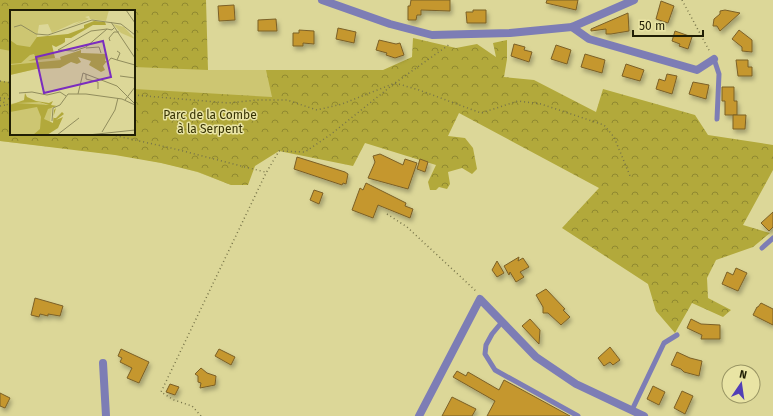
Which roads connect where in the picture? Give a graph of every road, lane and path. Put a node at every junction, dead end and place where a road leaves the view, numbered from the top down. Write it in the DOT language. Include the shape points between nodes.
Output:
graph roads {
  1 [pos="322,0"];
  2 [pos="634,0"];
  3 [pos="682,0"];
  4 [pos="572,27"];
  5 [pos="452,43"];
  6 [pos="714,59"];
  7 [pos="0,81"];
  8 [pos="10,83"];
  9 [pos="395,83"];
  10 [pos="135,96"];
  11 [pos="0,99"];
  12 [pos="7,105"];
  13 [pos="0,106"];
  14 [pos="10,106"];
  15 [pos="717,119"];
  16 [pos="112,135"];
  17 [pos="266,173"];
  18 [pos="630,176"];
  19 [pos="387,214"];
  20 [pos="773,238"];
  21 [pos="762,248"];
  22 [pos="480,299"];
  23 [pos="502,322"];
  24 [pos="677,335"];
  25 [pos="103,363"];
  26 [pos="632,410"];
  27 [pos="106,416"];
  28 [pos="201,416"];
  29 [pos="419,416"];
  30 [pos="578,416"];
  31 [pos="644,416"];
  1 -- 4 [label="street" via="390,24 432,34 510,33"];
  2 -- 4 [label="street"];
  3 -- 6 [label="path"];
  4 -- 6 [label="street" via="589,39 697,70"];
  5 -- 9 [label="path"];
  6 -- 15 [label="lane" via="719,74"];
  7 -- 8 [label="path"];
  9 -- 10 [label="path" via="342,104 317,110 287,100 228,103"];
  9 -- 17 [label="path" via="305,152 278,151"];
  9 -- 18 [label="path" via="482,113 518,101 541,104 604,125 614,138"];
  11 -- 12 [label="path"];
  12 -- 13 [label="path"];
  12 -- 14 [label="path"];
  16 -- 17 [label="path"];
  17 -- 28 [label="path" via="161,392 192,406"];
  19 -- 22 [label="path" via="407,227 476,290"];
  20 -- 21 [label="lane"];
  22 -- 23 [label="street"];
  22 -- 29 [label="street"];
  23 -- 26 [label="street" via="536,357 576,384"];
  23 -- 30 [label="lane" via="486,345 485,354 495,370"];
  24 -- 26 [label="lane" via="664,343"];
  25 -- 27 [label="street"];
  26 -- 31 [label="street"];
}
